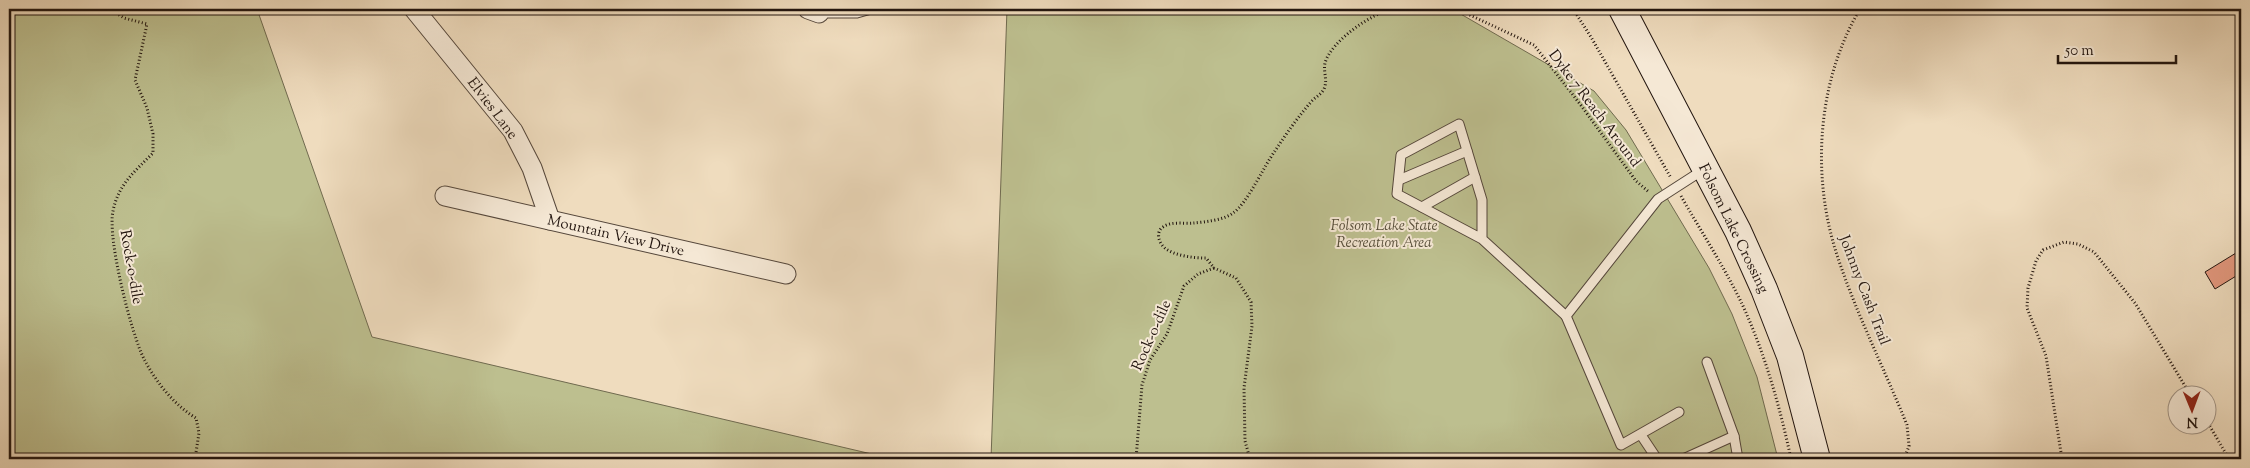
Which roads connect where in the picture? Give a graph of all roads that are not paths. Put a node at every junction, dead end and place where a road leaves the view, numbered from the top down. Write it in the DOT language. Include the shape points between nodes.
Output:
graph roads {
  1 [pos="414,9"];
  2 [pos="871,9"];
  3 [pos="1622,9"];
  4 [pos="814,11"];
  5 [pos="1467,151"];
  6 [pos="1706,168"];
  7 [pos="1475,177"];
  8 [pos="1399,180"];
  9 [pos="445,196"];
  10 [pos="1422,208"];
  11 [pos="550,220"];
  12 [pos="1482,239"];
  13 [pos="786,274"];
  14 [pos="1566,316"];
  15 [pos="1707,362"];
  16 [pos="1679,412"];
  17 [pos="1641,435"];
  18 [pos="1734,436"];
  19 [pos="1657,459"];
  20 [pos="1683,459"];
  21 [pos="1738,459"];
  22 [pos="1817,459"];
  1 -- 11 [label="street, Elvies Lane" via="513,131 532,168"];
  2 -- 4 [label="lane" via="857,13"];
  3 -- 6 [label="main road, Folsom Lake Crossing"];
  5 -- 7 [label="lane"];
  5 -- 8 [label="lane"];
  5 -- 8 [label="lane" via="1459,124 1401,155"];
  6 -- 14 [label="lane" via="1658,200"];
  6 -- 22 [label="main road, Folsom Lake Crossing" via="1764,289 1790,356"];
  7 -- 10 [label="lane"];
  7 -- 12 [label="lane" via="1482,200"];
  8 -- 10 [label="lane" via="1397,194"];
  9 -- 11 [label="street, Mountain View Drive"];
  10 -- 12 [label="lane"];
  11 -- 13 [label="street, Mountain View Drive"];
  12 -- 14 [label="lane"];
  14 -- 17 [label="lane" via="1620,445"];
  15 -- 18 [label="lane"];
  16 -- 17 [label="lane"];
  17 -- 19 [label="lane"];
  18 -- 20 [label="lane"];
  18 -- 21 [label="lane"];
}
